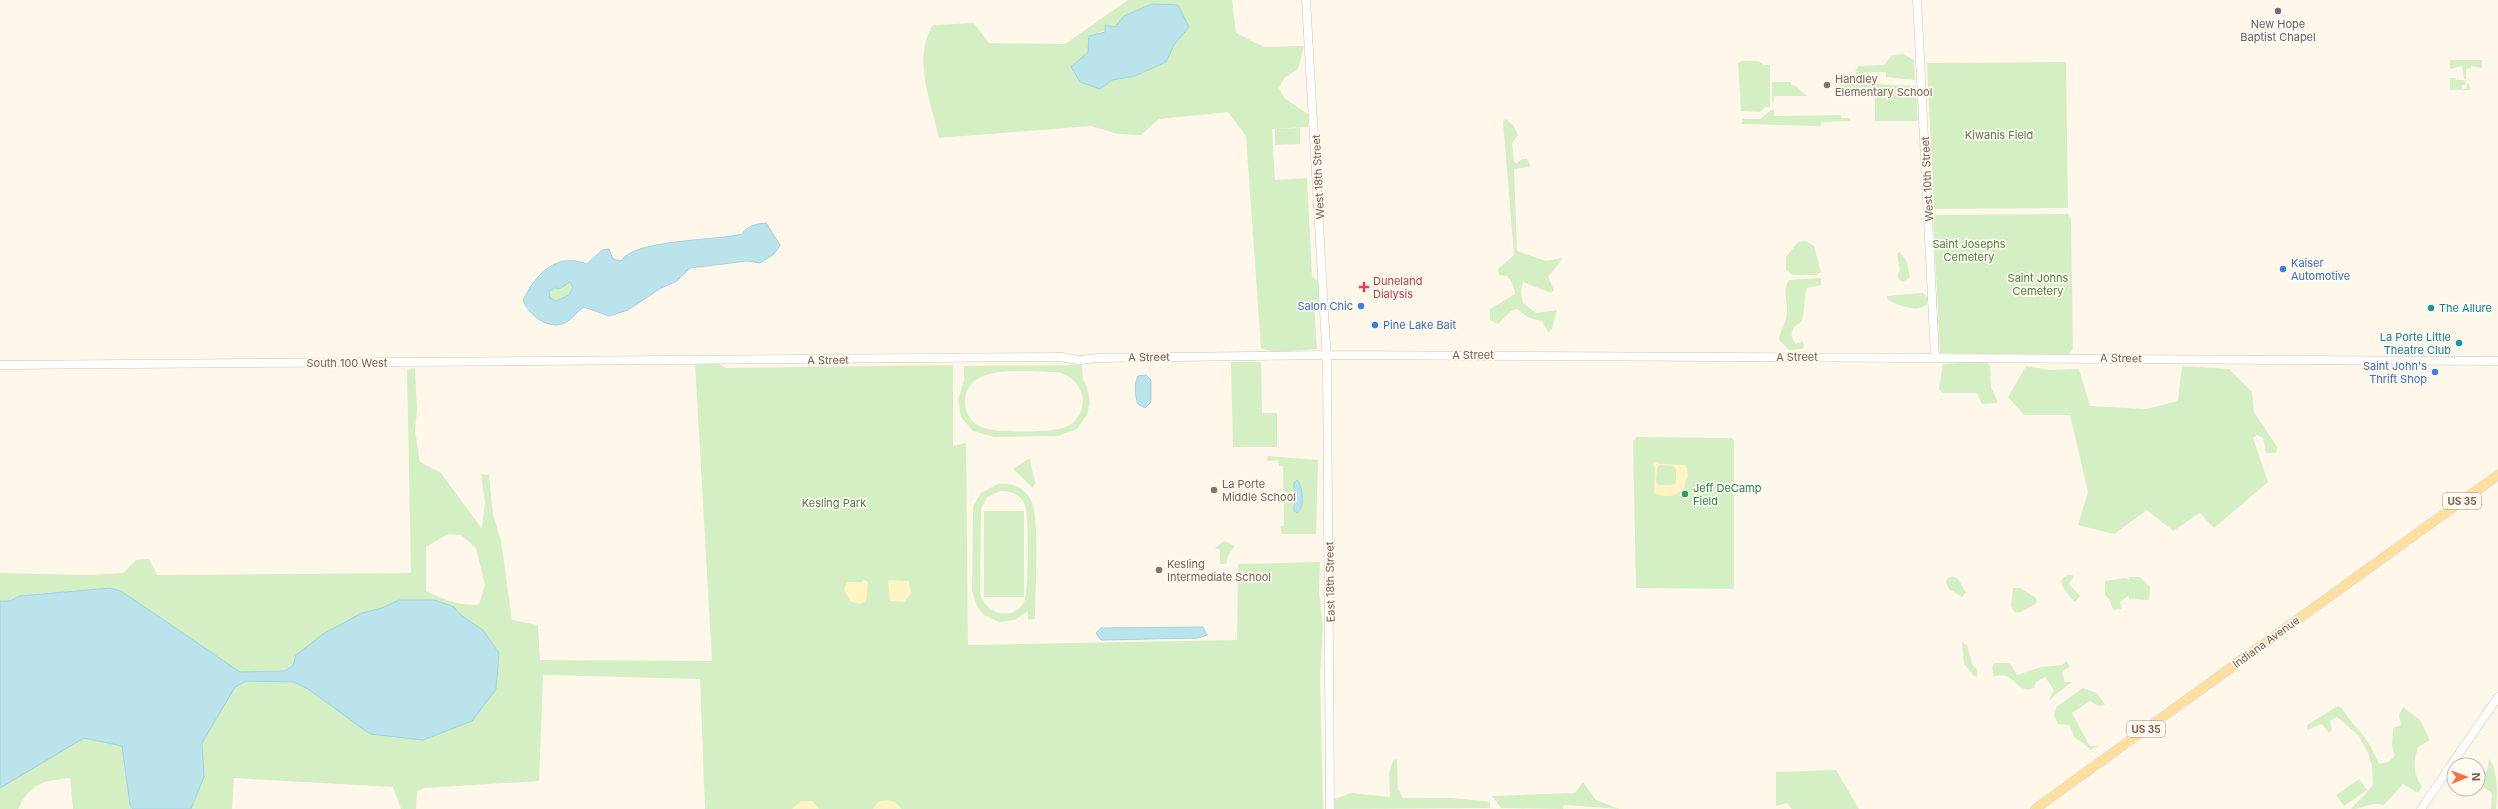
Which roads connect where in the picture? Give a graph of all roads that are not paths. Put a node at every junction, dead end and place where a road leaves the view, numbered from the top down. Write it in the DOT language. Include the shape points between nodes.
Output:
graph roads {
  1 [pos="1306,0"];
  2 [pos="1917,0"];
  3 [pos="1327,355"];
  4 [pos="1935,357"];
  5 [pos="694,361"];
  6 [pos="2498,362"];
  7 [pos="0,365"];
  8 [pos="2498,476"];
  9 [pos="2498,697"];
  10 [pos="1330,809"];
  11 [pos="2035,809"];
  12 [pos="2421,809"];
  1 -- 3 [label="street, West 18th Street"];
  2 -- 4 [label="street, West 10th Street"];
  3 -- 4 [label="street, A Street"];
  3 -- 5 [label="street, A Street" via="1080,360 1058,357"];
  3 -- 10 [label="street, East 18th Street"];
  4 -- 6 [label="street, A Street"];
  5 -- 7 [label="street, South 100 West"];
  8 -- 11 [label="main road, Indiana Avenue / US 35"];
  9 -- 12 [label="street"];
}
